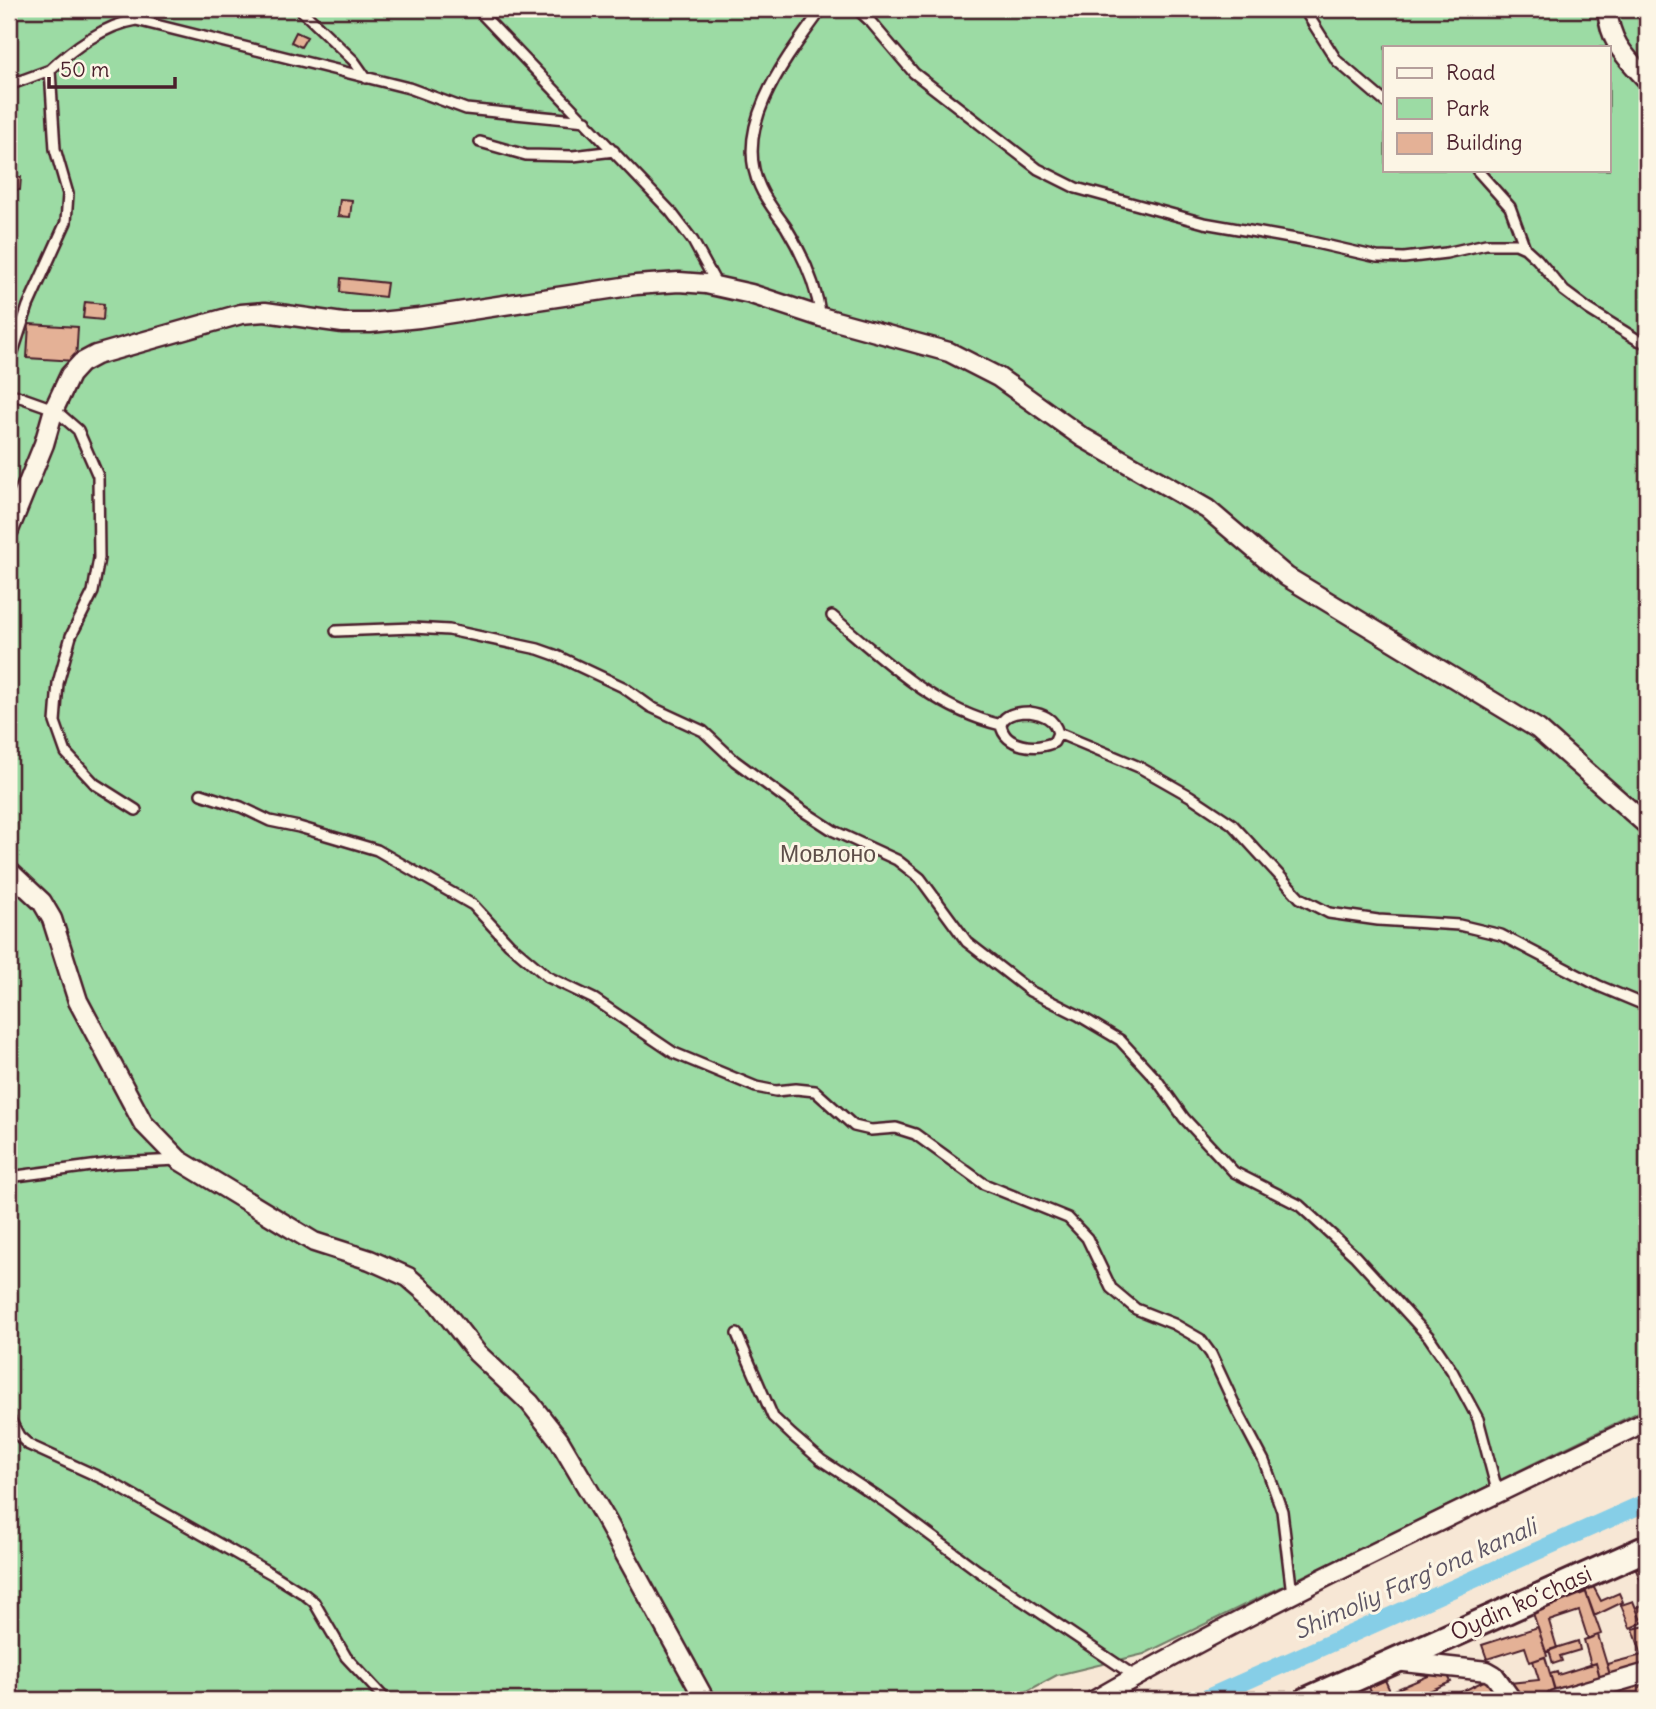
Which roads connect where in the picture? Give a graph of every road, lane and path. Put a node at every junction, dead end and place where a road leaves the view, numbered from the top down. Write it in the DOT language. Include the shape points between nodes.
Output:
graph roads {
  1 [pos="136,9"];
  2 [pos="300,9"];
  3 [pos="477,9"];
  4 [pos="822,9"];
  5 [pos="857,9"];
  6 [pos="1304,9"];
  7 [pos="1607,9"];
  8 [pos="136,20"];
  9 [pos="50,70"];
  10 [pos="366,78"];
  11 [pos="1647,80"];
  12 [pos="9,85"];
  13 [pos="1383,100"];
  14 [pos="586,121"];
  15 [pos="480,142"];
  16 [pos="614,151"];
  17 [pos="1479,172"];
  18 [pos="1525,248"];
  19 [pos="718,286"];
  20 [pos="821,317"];
  21 [pos="1647,343"];
  22 [pos="9,364"];
  23 [pos="9,393"];
  24 [pos="54,409"];
  25 [pos="9,530"];
  26 [pos="832,616"];
  27 [pos="336,631"];
  28 [pos="1001,725"];
  29 [pos="1058,733"];
  30 [pos="201,794"];
  31 [pos="136,810"];
  32 [pos="1647,825"];
  33 [pos="9,871"];
  34 [pos="1647,1006"];
  35 [pos="179,1160"];
  36 [pos="9,1177"];
  37 [pos="737,1334"];
  38 [pos="9,1418"];
  39 [pos="1647,1421"];
  40 [pos="1498,1494"];
  41 [pos="1647,1548"];
  42 [pos="1292,1594"];
  43 [pos="1395,1661"];
  44 [pos="1647,1674"];
  45 [pos="1136,1677"];
  46 [pos="1334,1694"];
  47 [pos="386,1700"];
  48 [pos="705,1700"];
  49 [pos="1096,1700"];
  50 [pos="1307,1700"];
  51 [pos="1512,1700"];
  52 [pos="1555,1700"];
  1 -- 8 [label="lane"];
  2 -- 10 [label="lane"];
  3 -- 14 [label="lane"];
  4 -- 20 [label="lane" via="771,84 752,130 751,145 759,186 809,272"];
  5 -- 18 [label="lane" via="914,73 1038,169 1076,188 1204,223 1377,257 1446,253 1486,244"];
  6 -- 13 [label="lane" via="1337,61"];
  7 -- 11 [label="street" via="1617,47"];
  8 -- 9 [label="lane" via="109,29 66,54"];
  8 -- 10 [label="lane"];
  9 -- 12 [label="lane"];
  9 -- 22 [label="lane" via="55,149 68,194 66,222 28,306"];
  10 -- 14 [label="lane" via="466,109"];
  14 -- 16 [label="lane"];
  15 -- 16 [label="lane" via="526,155"];
  16 -- 19 [label="lane" via="686,232"];
  17 -- 18 [label="lane" via="1510,207"];
  18 -- 21 [label="lane" via="1564,291"];
  19 -- 20 [label="street"];
  19 -- 24 [label="street" via="679,282 636,285 370,323 265,312 241,314 96,355 70,375"];
  20 -- 32 [label="street" via="948,352 998,377 1082,437 1207,509 1287,577 1538,729"];
  23 -- 24 [label="lane"];
  24 -- 25 [label="street"];
  24 -- 31 [label="lane" via="78,430 98,476 99,544 93,592 71,636 58,683 55,722 66,752 95,784"];
  26 -- 28 [label="lane" via="914,685 961,713"];
  27 -- 40 [label="lane" via="449,630 555,655 703,731 800,809 834,831 897,860 920,878 967,942 1030,991 1120,1040 1234,1171 1299,1205 1362,1264 1429,1337 1452,1371 1478,1419"];
  28 -- 29 [label="lane" via="1005,717 1016,713 1038,713 1054,722"];
  28 -- 29 [label="lane" via="1007,738 1030,746 1049,745"];
  29 -- 34 [label="lane" via="1139,767 1191,796 1232,824 1300,898 1329,913 1459,925 1501,935"];
  30 -- 42 [label="lane" via="270,821 377,850 473,905 548,977 594,999 674,1053 756,1087 816,1091 854,1126 915,1134 984,1184 1068,1218 1087,1238 1111,1288 1136,1309 1200,1339 1211,1354 1264,1461 1282,1511"];
  33 -- 35 [label="street" via="42,902 52,919 78,1001 143,1123"];
  35 -- 36 [label="lane"];
  35 -- 48 [label="street" via="314,1242 370,1259 408,1277 437,1302 477,1353 530,1403 559,1440"];
  37 -- 45 [label="lane" via="773,1417 792,1436 977,1570"];
  38 -- 47 [label="lane" via="29,1445 110,1482 304,1594 314,1602 346,1657"];
  39 -- 40 [label="street"];
  40 -- 42 [label="street"];
  41 -- 43 [label="street, Oydin koʻchasi"];
  42 -- 45 [label="street"];
  43 -- 46 [label="street, Oydin koʻchasi"];
  43 -- 51 [label="street" via="1488,1671"];
  44 -- 52 [label="street"];
  45 -- 49 [label="street"];
  46 -- 50 [label="street, Oydin koʻchasi"];
}
